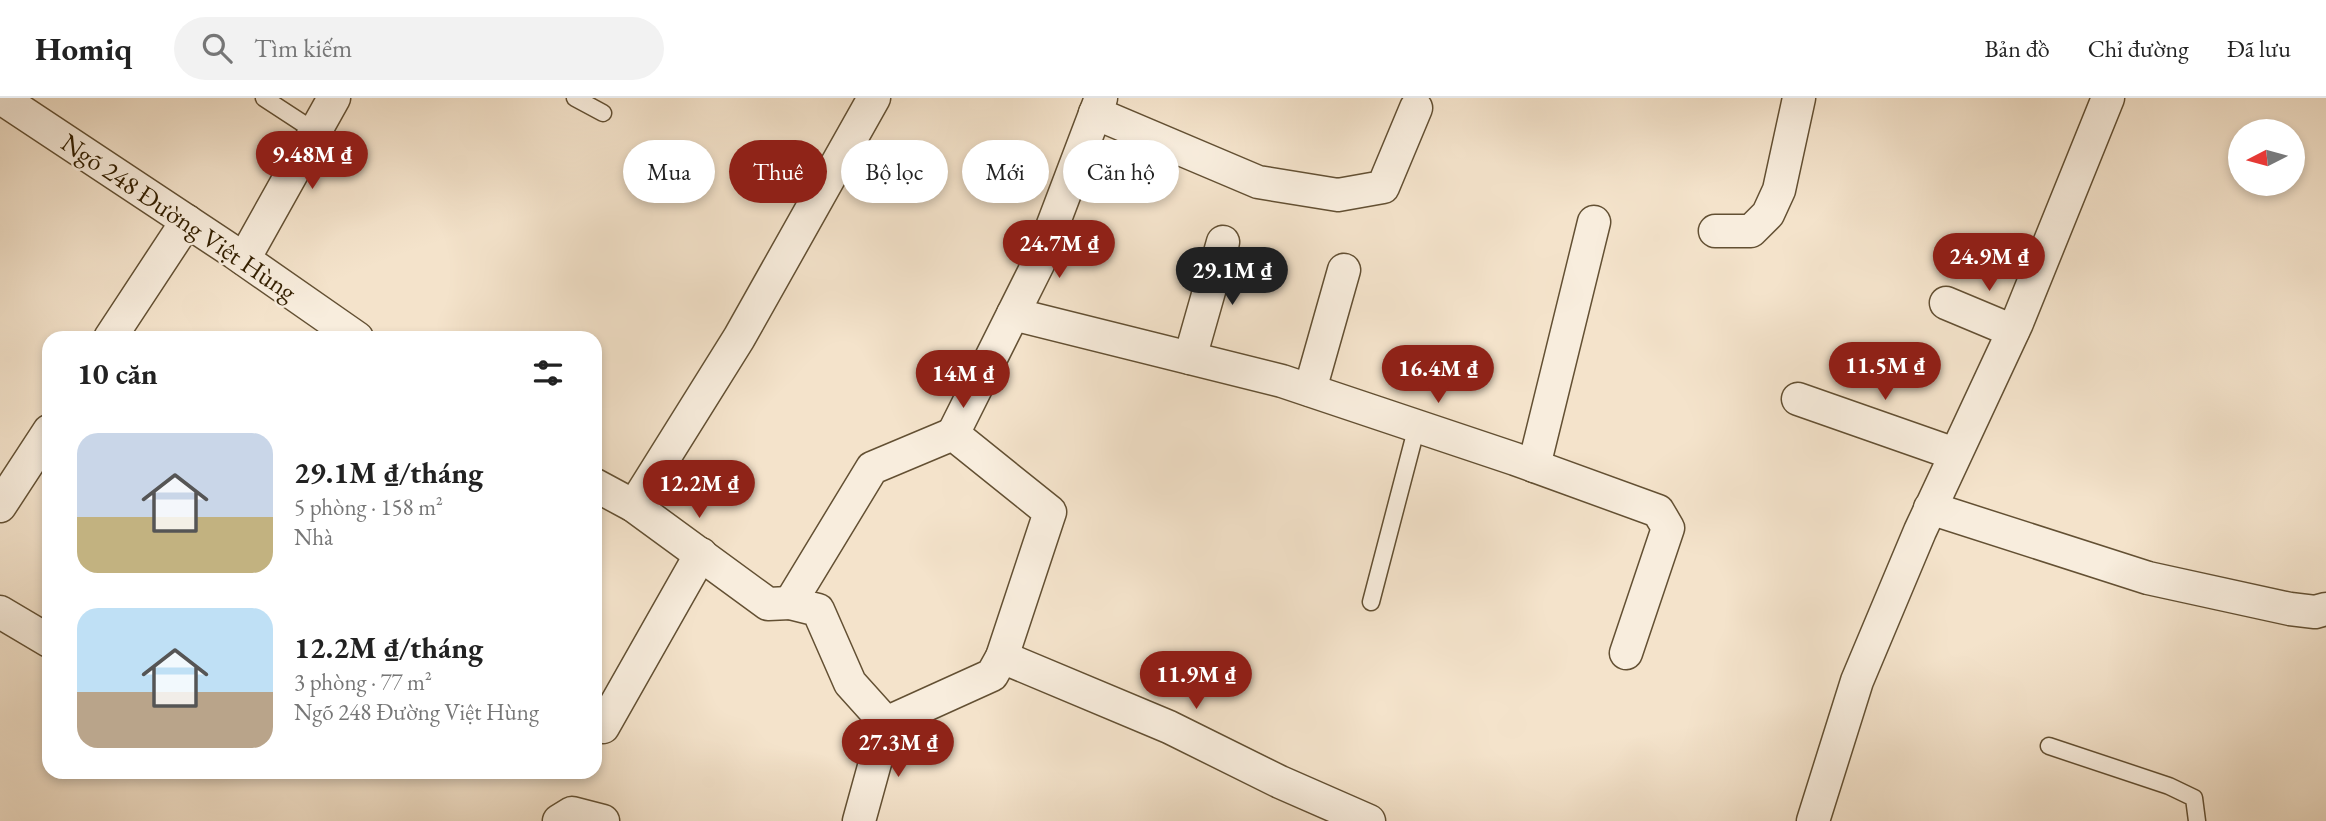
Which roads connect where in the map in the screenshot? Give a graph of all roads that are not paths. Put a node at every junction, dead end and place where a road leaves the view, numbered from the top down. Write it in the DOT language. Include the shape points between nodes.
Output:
graph roads {
  1 [pos="2,98"];
  2 [pos="264,98"];
  3 [pos="334,98"];
  4 [pos="575,98"];
  5 [pos="874,98"];
  6 [pos="1799,98"];
  7 [pos="2108,98"];
  8 [pos="1098,106"];
  9 [pos="1416,108"];
  10 [pos="603,113"];
  11 [pos="316,132"];
  12 [pos="187,221"];
  13 [pos="1594,222"];
  14 [pos="1715,231"];
  15 [pos="1223,242"];
  16 [pos="244,259"];
  17 [pos="1344,270"];
  18 [pos="1946,303"];
  19 [pos="1013,314"];
  20 [pos="115,331"];
  21 [pos="346,331"];
  22 [pos="2013,331"];
  23 [pos="1190,358"];
  24 [pos="1310,390"];
  25 [pos="1798,399"];
  26 [pos="1417,426"];
  27 [pos="953,434"];
  28 [pos="42,442"];
  29 [pos="1955,454"];
  30 [pos="1534,466"];
  31 [pos="602,489"];
  32 [pos="0,506"];
  33 [pos="634,506"];
  34 [pos="1930,508"];
  35 [pos="701,554"];
  36 [pos="1371,601"];
  37 [pos="790,603"];
  38 [pos="2326,609"];
  39 [pos="0,612"];
  40 [pos="42,637"];
  41 [pos="1626,653"];
  42 [pos="1002,657"];
  43 [pos="886,723"];
  44 [pos="603,727"];
  45 [pos="2049,747"];
  46 [pos="1363,820"];
  47 [pos="559,821"];
  48 [pos="603,821"];
  49 [pos="859,821"];
  50 [pos="1813,821"];
  51 [pos="2197,821"];
  1 -- 12 [label="street, Ngõ 248 Đường Việt Hùng"];
  2 -- 11 [label="lane"];
  3 -- 11 [label="street"];
  4 -- 10 [label="lane"];
  5 -- 33 [label="street" via="739,338"];
  6 -- 14 [label="street" via="1779,190 1768,214 1751,231"];
  7 -- 22 [label="street"];
  8 -- 9 [label="street" via="1258,182 1338,195 1384,187"];
  8 -- 19 [label="street" via="1038,264"];
  11 -- 16 [label="street"];
  12 -- 16 [label="street, Ngõ 248 Đường Việt Hùng"];
  12 -- 20 [label="street"];
  13 -- 30 [label="street"];
  15 -- 23 [label="street"];
  16 -- 21 [label="street, Ngõ 248 Đường Việt Hùng"];
  17 -- 24 [label="street"];
  18 -- 22 [label="street"];
  19 -- 23 [label="street"];
  19 -- 27 [label="street"];
  22 -- 29 [label="street"];
  23 -- 24 [label="street"];
  24 -- 26 [label="street"];
  25 -- 29 [label="street"];
  26 -- 30 [label="street"];
  26 -- 36 [label="lane"];
  27 -- 37 [label="street" via="872,468"];
  27 -- 42 [label="street" via="1050,512"];
  28 -- 32 [label="street"];
  29 -- 34 [label="street"];
  30 -- 41 [label="street" via="1658,511 1668,528"];
  31 -- 33 [label="street"];
  33 -- 35 [label="street"];
  34 -- 38 [label="street" via="2148,578 2290,609"];
  34 -- 50 [label="street" via="1857,681"];
  35 -- 37 [label="street" via="768,604"];
  35 -- 44 [label="street"];
  37 -- 43 [label="street" via="818,610 850,683"];
  39 -- 40 [label="street"];
  42 -- 43 [label="street" via="992,675"];
  42 -- 46 [label="street" via="1169,727"];
  43 -- 49 [label="street"];
  45 -- 51 [label="lane" via="2194,798"];
  47 -- 48 [label="street" via="572,813"];
}
